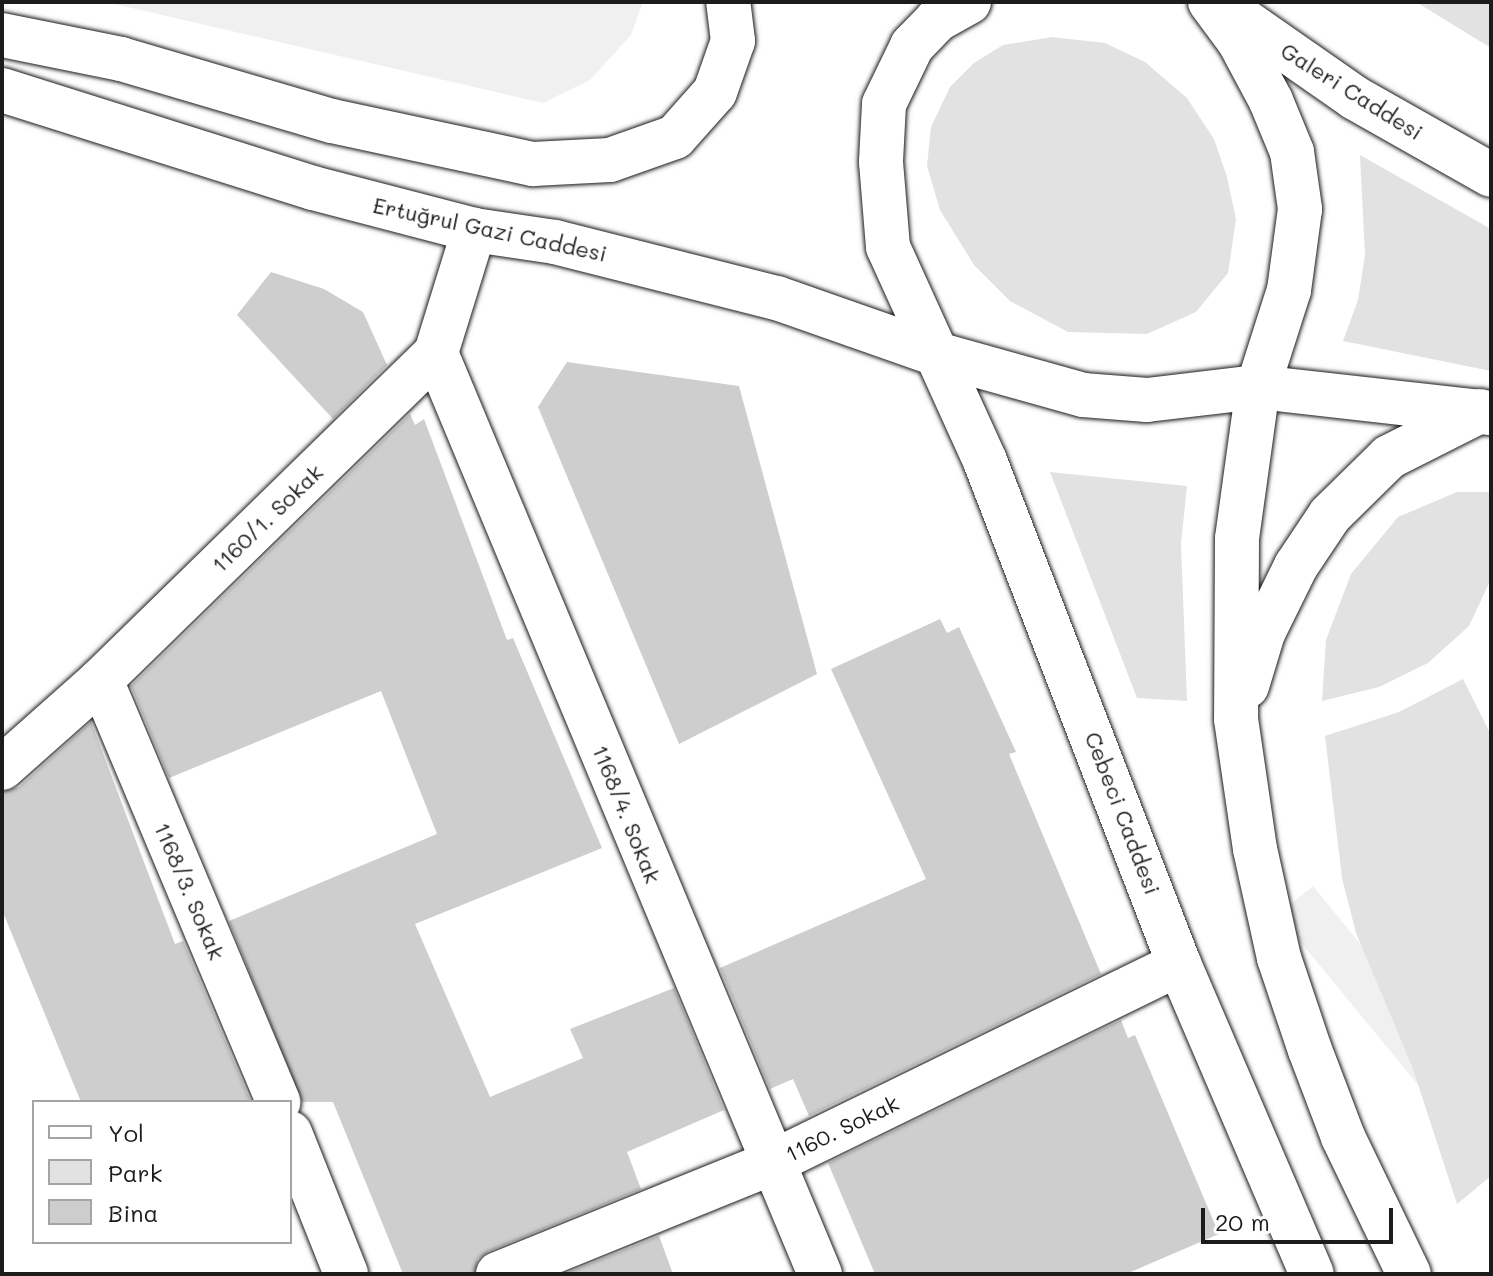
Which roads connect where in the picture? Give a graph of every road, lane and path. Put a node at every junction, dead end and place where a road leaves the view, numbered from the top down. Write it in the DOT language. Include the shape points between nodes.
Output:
graph roads {
  1 [pos="728,2"];
  2 [pos="969,2"];
  3 [pos="1210,2"];
  4 [pos="1217,2"];
  5 [pos="2,35"];
  6 [pos="2,90"];
  7 [pos="1491,175"];
  8 [pos="474,230"];
  9 [pos="436,353"];
  10 [pos="933,353"];
  11 [pos="1258,387"];
  12 [pos="1485,412"];
  13 [pos="101,680"];
  14 [pos="1236,719"];
  15 [pos="2,768"];
  16 [pos="1179,964"];
  17 [pos="277,1100"];
  18 [pos="292,1138"];
  19 [pos="771,1163"];
  20 [pos="346,1274"];
  21 [pos="498,1274"];
  22 [pos="820,1274"];
  23 [pos="1312,1274"];
  24 [pos="1409,1274"];
  1 -- 5 [label="main road" via="733,41 715,92 675,137 610,160 533,164 332,121 121,59"];
  2 -- 10 [label="main road, Cebeci Caddesi" via="937,20 912,46 884,104 881,162 888,247"];
  3 -- 11 [label="main road" via="1239,41 1271,101 1292,152 1300,209 1289,290"];
  4 -- 7 [label="main road, Galeri Caddesi" via="1355,98"];
  6 -- 8 [label="main road, Ertuğrul Gazi Caddesi" via="145,138"];
  8 -- 9 [label="main road, 1160/1. Sokak"];
  8 -- 10 [label="main road, Ertuğrul Gazi Caddesi" via="555,242 749,290"];
  9 -- 13 [label="main road, 1160/1. Sokak"];
  9 -- 19 [label="main road, 1168/4. Sokak"];
  10 -- 11 [label="main road, Ertuğrul Gazi Caddesi" via="1083,395 1147,400"];
  10 -- 16 [label="main road, Cebeci Caddesi" via="991,475"];
  11 -- 12 [label="main road"];
  11 -- 14 [label="main road" via="1237,539"];
  12 -- 14 [label="main road" via="1389,457 1330,515 1296,566 1263,633"];
  13 -- 15 [label="main road, 1160/1. Sokak"];
  13 -- 17 [label="main road, 1168/3. Sokak"];
  14 -- 24 [label="main road" via="1255,849 1279,958 1343,1137"];
  16 -- 19 [label="main road, 1160. Sokak"];
  16 -- 23 [label="main road, Cebeci Caddesi"];
  18 -- 20 [label="main road"];
  19 -- 21 [label="main road, 1160. Sokak"];
  19 -- 22 [label="main road, 1168/4. Sokak"];
}
